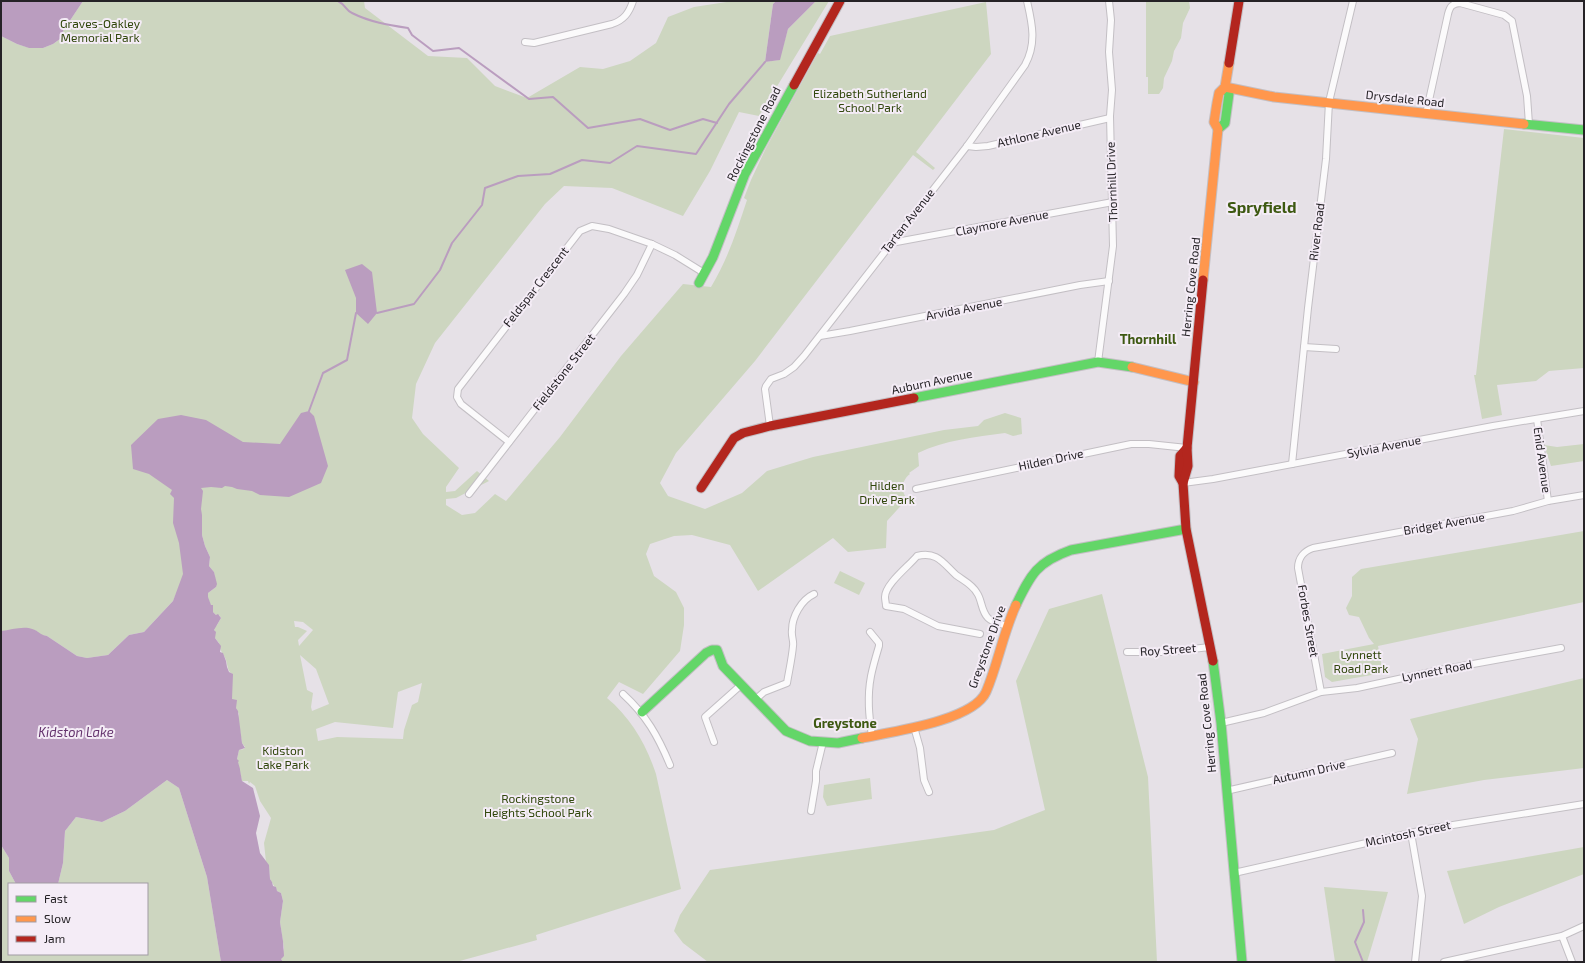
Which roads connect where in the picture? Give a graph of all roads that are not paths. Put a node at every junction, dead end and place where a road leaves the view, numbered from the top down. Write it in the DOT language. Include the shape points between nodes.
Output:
graph roads {
  1 [pos="633,1"];
  2 [pos="840,1"];
  3 [pos="1027,1"];
  4 [pos="1108,1"];
  5 [pos="1239,1"];
  6 [pos="1353,1"];
  7 [pos="525,42"];
  8 [pos="1225,87"];
  9 [pos="1329,102"];
  10 [pos="1426,114"];
  11 [pos="1110,118"];
  12 [pos="1529,124"];
  13 [pos="1584,130"];
  14 [pos="967,146"];
  15 [pos="1113,202"];
  16 [pos="891,243"];
  17 [pos="652,244"];
  18 [pos="704,273"];
  19 [pos="1109,281"];
  20 [pos="698,283"];
  21 [pos="820,336"];
  22 [pos="1304,348"];
  23 [pos="1336,349"];
  24 [pos="1098,362"];
  25 [pos="1194,382"];
  26 [pos="1584,411"];
  27 [pos="1537,419"];
  28 [pos="770,426"];
  29 [pos="509,442"];
  30 [pos="1187,448"];
  31 [pos="1292,464"];
  32 [pos="1183,483"];
  33 [pos="701,488"];
  34 [pos="916,488"];
  35 [pos="469,494"];
  36 [pos="1584,495"];
  37 [pos="1548,501"];
  38 [pos="1186,529"];
  39 [pos="1304,552"];
  40 [pos="814,594"];
  41 [pos="1008,626"];
  42 [pos="870,632"];
  43 [pos="980,634"];
  44 [pos="1210,648"];
  45 [pos="1561,648"];
  46 [pos="1127,652"];
  47 [pos="741,685"];
  48 [pos="1321,692"];
  49 [pos="623,694"];
  50 [pos="756,700"];
  51 [pos="642,712"];
  52 [pos="1221,723"];
  53 [pos="914,727"];
  54 [pos="872,736"];
  55 [pos="714,742"];
  56 [pos="823,742"];
  57 [pos="1392,753"];
  58 [pos="670,765"];
  59 [pos="1226,791"];
  60 [pos="928,792"];
  61 [pos="1584,804"];
  62 [pos="811,811"];
  63 [pos="1411,833"];
  64 [pos="1234,872"];
  65 [pos="1584,926"];
  66 [pos="1562,936"];
  67 [pos="1242,962"];
  68 [pos="1415,962"];
  69 [pos="1444,962"];
  70 [pos="1572,962"];
  1 -- 7 [label="street" via="623,19 612,24 534,43"];
  2 -- 18 [label="street, Rockingstone Road" via="744,174 713,257"];
  3 -- 14 [label="street, Tartan Avenue" via="1033,33 1029,56"];
  4 -- 11 [label="street, Thornhill Drive" via="1111,20"];
  5 -- 8 [label="street, Herring Cove Road"];
  6 -- 9 [label="street, River Road"];
  8 -- 9 [label="street, Drysdale Road"];
  8 -- 25 [label="street, Herring Cove Road" via="1229,94 1225,123 1218,129"];
  9 -- 10 [label="street, Drysdale Road"];
  9 -- 22 [label="street, River Road" via="1326,159"];
  10 -- 12 [label="street, Drysdale Road"];
  10 -- 12 [label="street" via="1448,14 1454,4 1460,3 1504,15 1512,21 1527,96"];
  11 -- 14 [label="street, Athlone Avenue" via="988,146"];
  11 -- 15 [label="street, Thornhill Drive"];
  12 -- 13 [label="street, Drysdale Road"];
  14 -- 16 [label="street, Tartan Avenue"];
  15 -- 16 [label="street, Claymore Avenue"];
  15 -- 19 [label="street, Thornhill Drive" via="1113,246"];
  16 -- 21 [label="street, Tartan Avenue"];
  17 -- 18 [label="street, Feldspar Crescent"];
  17 -- 29 [label="street, Fieldstone Street" via="637,275 624,294"];
  17 -- 29 [label="street, Feldspar Crescent" via="600,227 582,229 460,385 457,394 461,404"];
  18 -- 20 [label="street, Rockingstone Road"];
  19 -- 21 [label="street, Arvida Avenue"];
  19 -- 24 [label="street, Thornhill Drive"];
  21 -- 28 [label="street, Tartan Avenue" via="794,367 766,384"];
  22 -- 23 [label="street"];
  22 -- 31 [label="street, River Road"];
  24 -- 25 [label="street, Auburn Avenue" via="1134,367"];
  24 -- 28 [label="street, Auburn Avenue"];
  25 -- 30 [label="street, Herring Cove Road"];
  26 -- 27 [label="street, Sylvia Avenue"];
  27 -- 31 [label="street, Sylvia Avenue"];
  27 -- 37 [label="street, Enid Avenue"];
  28 -- 33 [label="street, Auburn Avenue" via="734,438"];
  29 -- 35 [label="street, Fieldstone Street"];
  30 -- 32 [label="street, Herring Cove Road" via="1180,456 1179,476"];
  30 -- 34 [label="street, Hilden Drive" via="1131,444"];
  31 -- 32 [label="street, Sylvia Avenue"];
  32 -- 38 [label="street, Herring Cove Road"];
  36 -- 37 [label="street, Bridget Avenue"];
  37 -- 39 [label="street, Bridget Avenue" via="1513,511 1313,548"];
  38 -- 41 [label="street, Greystone Drive" via="1071,550 1051,559 1038,568 1026,583"];
  38 -- 44 [label="street, Herring Cove Road"];
  39 -- 48 [label="street, Forbes Street" via="1298,567"];
  40 -- 50 [label="street" via="799,608 793,623 793,644 787,683 764,692"];
  41 -- 43 [label="street" via="988,619 972,586 944,562 929,555 917,556 886,591 886,606 904,609 938,626"];
  41 -- 53 [label="street, Greystone Drive" via="985,694 977,703 956,716"];
  42 -- 54 [label="street" via="879,646 869,691 868,711"];
  44 -- 46 [label="street, Roy Street"];
  44 -- 52 [label="street, Herring Cove Road"];
  45 -- 48 [label="street, Lynnett Road" via="1356,688"];
  47 -- 50 [label="street, Greystone Drive"];
  47 -- 51 [label="street, Greystone Drive" via="724,666 717,650 712,650"];
  47 -- 55 [label="street" via="704,717"];
  48 -- 52 [label="street, Lynnett Road" via="1264,712"];
  49 -- 51 [label="street"];
  50 -- 56 [label="street, Greystone Drive" via="786,731 810,741"];
  51 -- 58 [label="street" via="656,734"];
  52 -- 59 [label="street, Herring Cove Road"];
  53 -- 54 [label="street, Greystone Drive"];
  53 -- 60 [label="street"];
  54 -- 56 [label="street, Greystone Drive" via="838,743"];
  56 -- 62 [label="street"];
  57 -- 59 [label="street, Autumn Drive"];
  59 -- 64 [label="street, Herring Cove Road"];
  61 -- 63 [label="street, Mcintosh Street"];
  63 -- 64 [label="street, Mcintosh Street"];
  63 -- 68 [label="street" via="1422,896"];
  64 -- 67 [label="street, Herring Cove Road"];
  65 -- 66 [label="street"];
  66 -- 69 [label="street"];
  66 -- 70 [label="street"];
}
